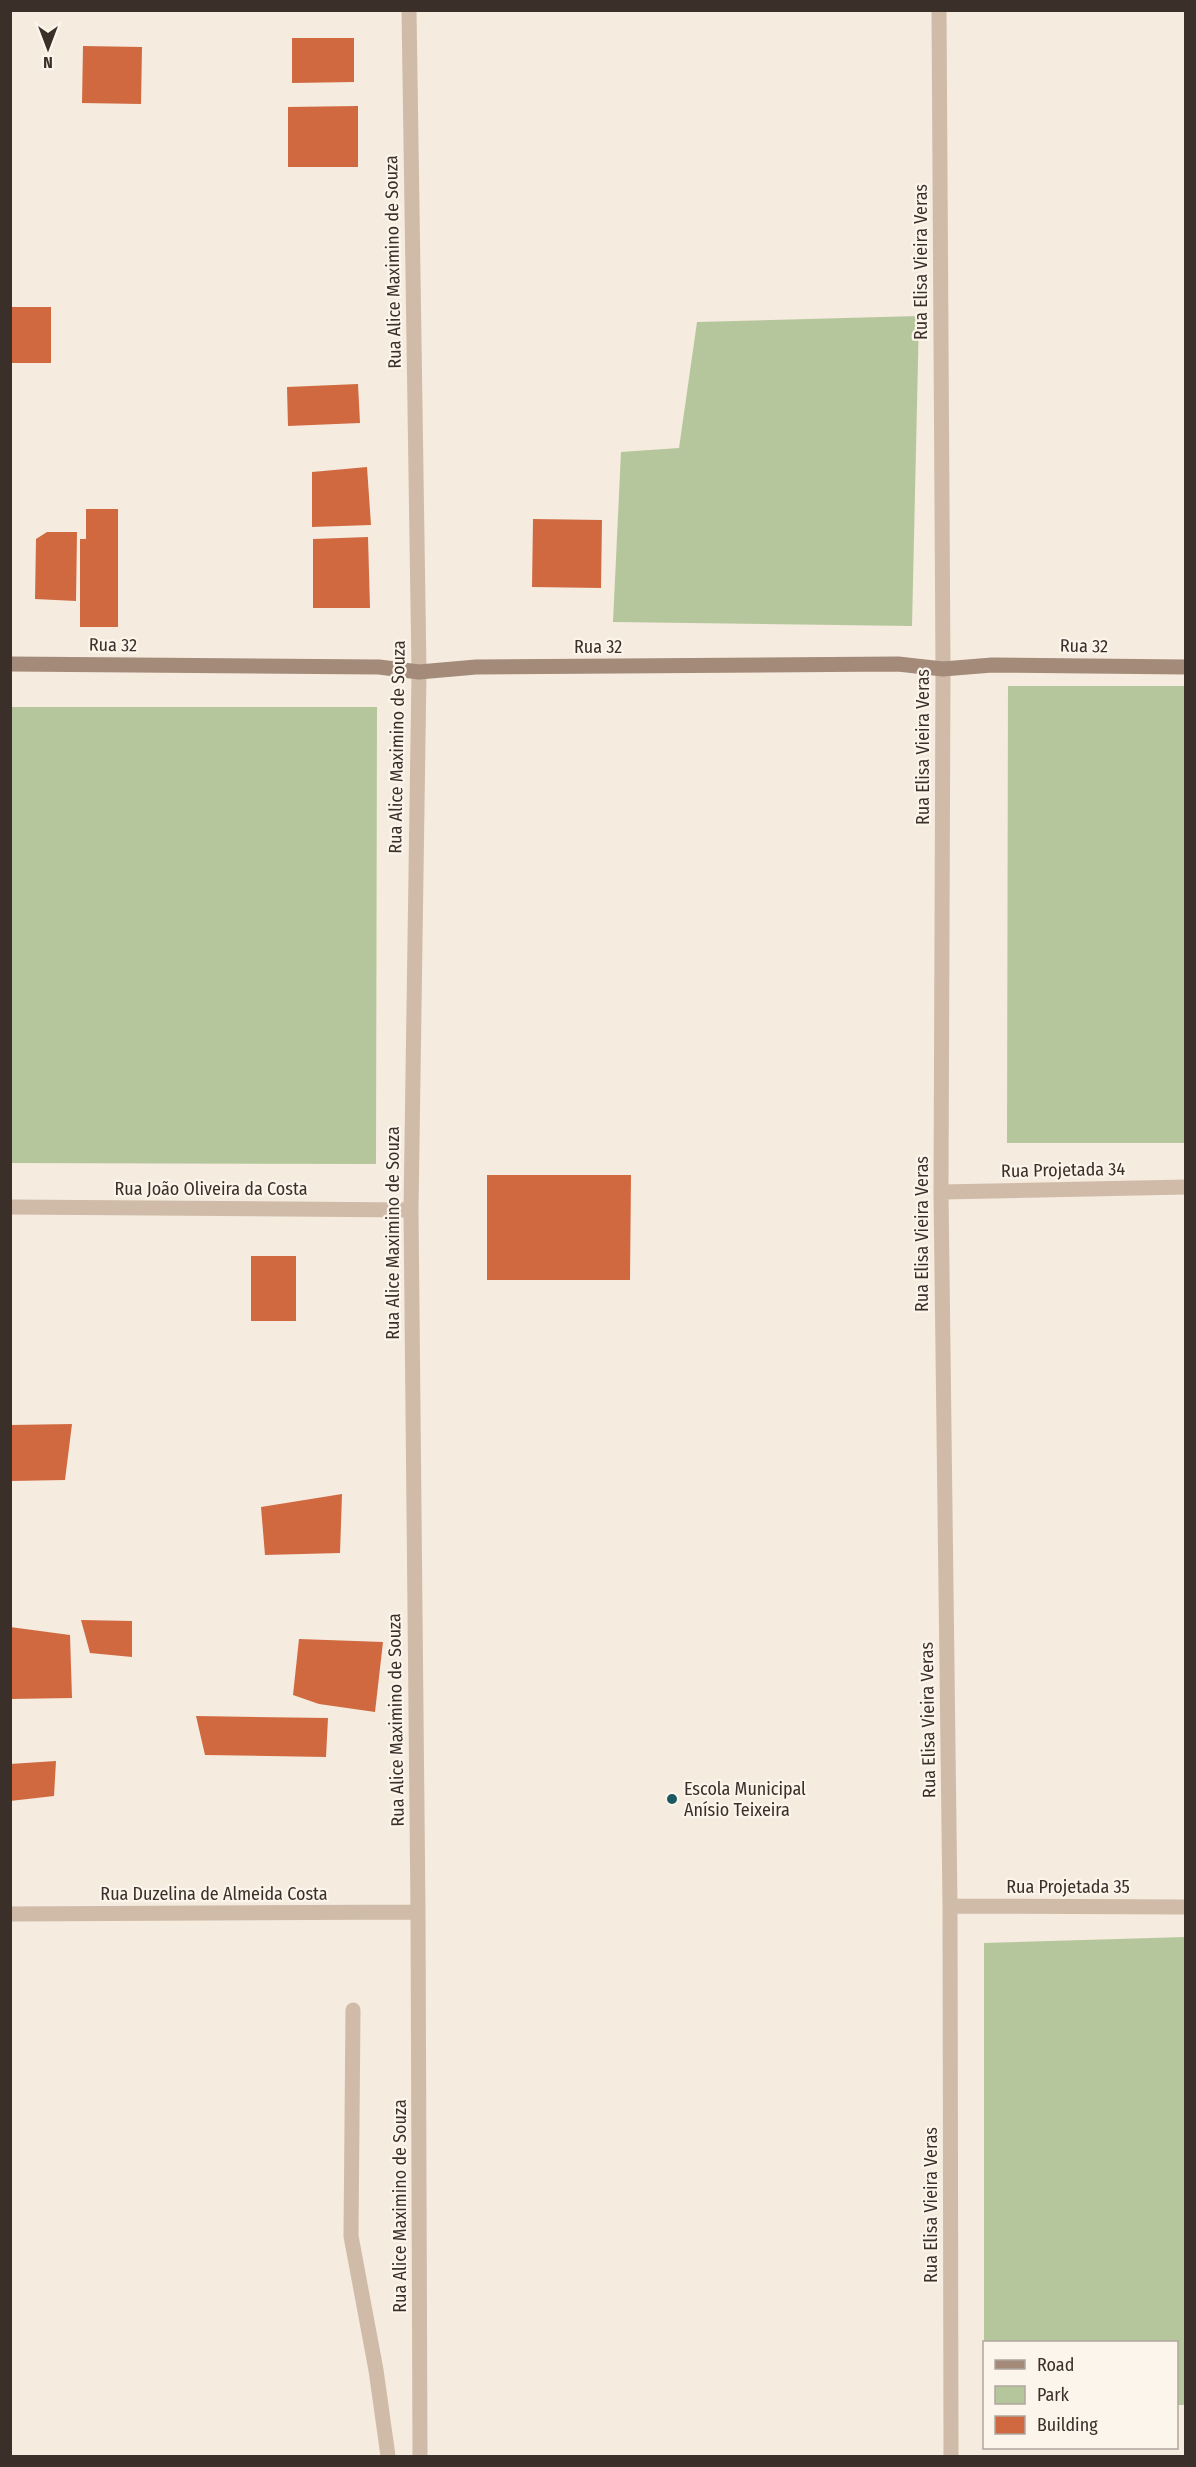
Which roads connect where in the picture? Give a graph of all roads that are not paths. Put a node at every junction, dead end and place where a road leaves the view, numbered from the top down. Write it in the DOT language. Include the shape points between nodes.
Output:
graph roads {
  1 [pos="409,10"];
  2 [pos="939,10"];
  3 [pos="10,664"];
  4 [pos="1185,667"];
  5 [pos="943,669"];
  6 [pos="418,672"];
  7 [pos="1185,1187"];
  8 [pos="941,1192"];
  9 [pos="10,1207"];
  10 [pos="411,1210"];
  11 [pos="950,1906"];
  12 [pos="1185,1907"];
  13 [pos="418,1912"];
  14 [pos="10,1914"];
  15 [pos="353,2010"];
  16 [pos="388,2457"];
  17 [pos="420,2457"];
  18 [pos="951,2457"];
  1 -- 6 [label="street, Rua Alice Maximino de Souza"];
  2 -- 5 [label="street, Rua Elisa Vieira Veras"];
  3 -- 6 [label="main road, Rua 32" via="379,668"];
  4 -- 5 [label="main road, Rua 32" via="992,665"];
  5 -- 6 [label="main road, Rua 32" via="886,664 476,668"];
  5 -- 8 [label="street, Rua Elisa Vieira Veras"];
  6 -- 10 [label="street, Rua Alice Maximino de Souza"];
  7 -- 8 [label="street, Rua Projetada 34"];
  8 -- 11 [label="street, Rua Elisa Vieira Veras"];
  9 -- 10 [label="street, Rua João Oliveira da Costa"];
  10 -- 13 [label="street, Rua Alice Maximino de Souza"];
  11 -- 12 [label="street, Rua Projetada 35"];
  11 -- 18 [label="street, Rua Elisa Vieira Veras"];
  13 -- 14 [label="street, Rua Duzelina de Almeida Costa"];
  13 -- 17 [label="street, Rua Alice Maximino de Souza"];
  15 -- 16 [label="street" via="351,2236"];
}
